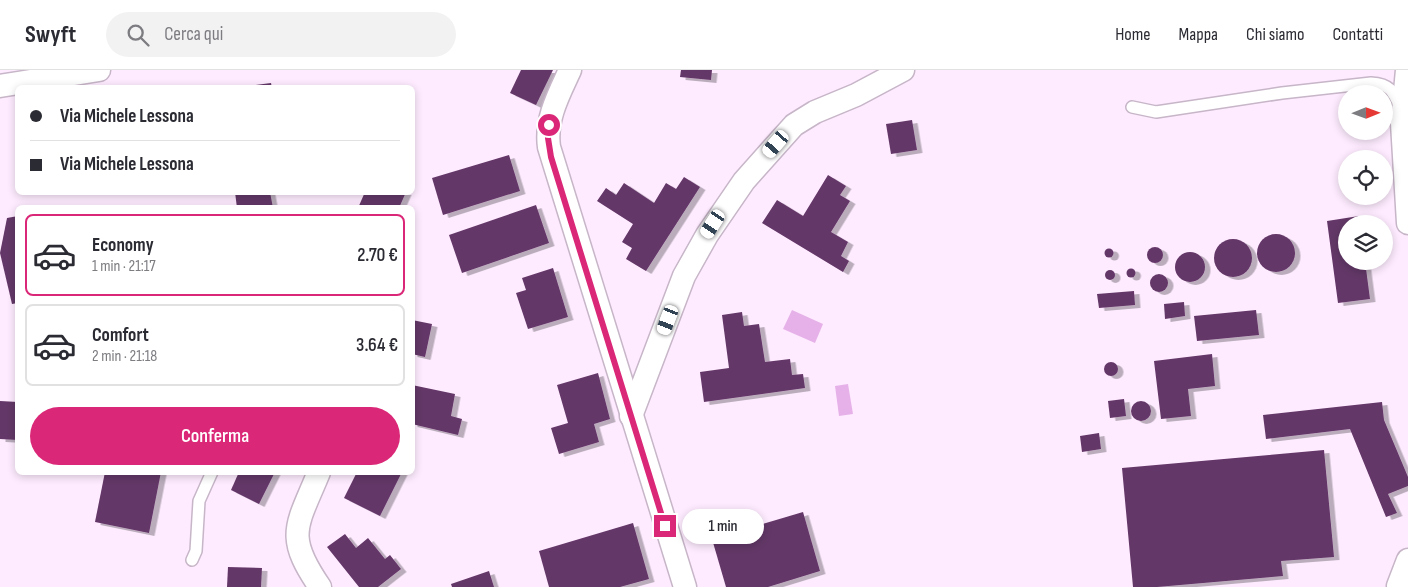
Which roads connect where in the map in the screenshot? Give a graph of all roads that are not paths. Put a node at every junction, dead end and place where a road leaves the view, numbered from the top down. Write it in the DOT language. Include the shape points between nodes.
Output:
graph roads {
  1 [pos="98,70"];
  2 [pos="570,70"];
  3 [pos="903,70"];
  4 [pos="1407,70"];
  5 [pos="1383,84"];
  6 [pos="0,86"];
  7 [pos="1132,107"];
  8 [pos="1402,111"];
  9 [pos="1408,223"];
  10 [pos="631,416"];
  11 [pos="211,475"];
  12 [pos="318,475"];
  13 [pos="192,560"];
  14 [pos="1408,560"];
  15 [pos="1408,586"];
  16 [pos="320,587"];
  17 [pos="685,587"];
  1 -- 6 [label="street"];
  2 -- 10 [label="street" via="552,114 549,147"];
  3 -- 10 [label="street" via="794,125 744,181 688,269"];
  4 -- 5 [label="lane"];
  4 -- 8 [label="street"];
  5 -- 7 [label="lane" via="1346,84 1156,112"];
  5 -- 8 [label="lane" via="1391,89"];
  8 -- 9 [label="street"];
  10 -- 17 [label="street"];
  11 -- 13 [label="lane" via="199,501 196,551"];
  12 -- 16 [label="street" via="300,520 297,542 302,560"];
  14 -- 15 [label="street" via="1398,586"];
}
